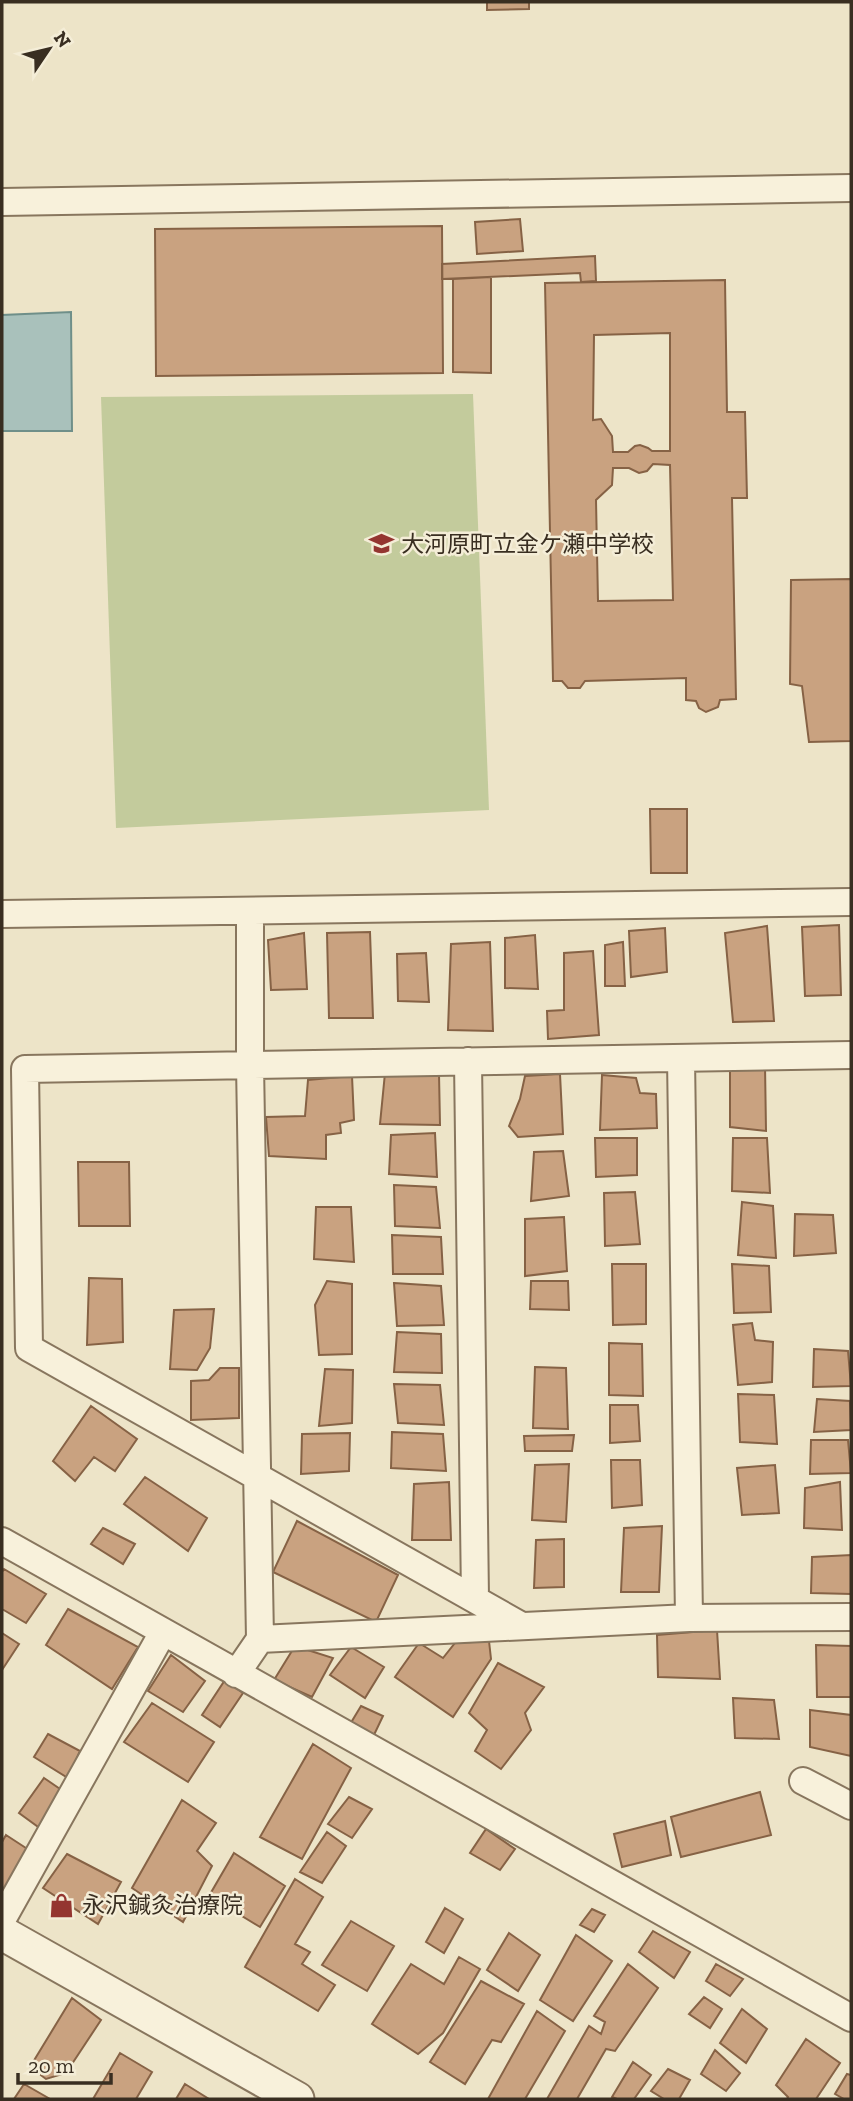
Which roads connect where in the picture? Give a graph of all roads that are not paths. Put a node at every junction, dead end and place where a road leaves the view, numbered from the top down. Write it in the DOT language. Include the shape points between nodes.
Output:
graph roads {
  1 [pos="851,188"];
  2 [pos="2,202"];
  3 [pos="851,902"];
  4 [pos="250,912"];
  5 [pos="2,914"];
  6 [pos="851,1055"];
  7 [pos="681,1058"];
  8 [pos="468,1061"];
  9 [pos="250,1065"];
  10 [pos="257,1477"];
  11 [pos="2,1541"];
  12 [pos="475,1598"];
  13 [pos="851,1617"];
  14 [pos="689,1618"];
  15 [pos="522,1626"];
  16 [pos="163,1632"];
  17 [pos="261,1639"];
  18 [pos="236,1674"];
  19 [pos="803,1781"];
  20 [pos="851,1806"];
  21 [pos="2,1920"];
  22 [pos="2,1933"];
  23 [pos="851,2018"];
  24 [pos="297,2099"];
  1 -- 2 [label="street"];
  3 -- 4 [label="street"];
  4 -- 5 [label="street"];
  4 -- 9 [label="street"];
  6 -- 7 [label="street"];
  7 -- 8 [label="street"];
  7 -- 14 [label="street"];
  8 -- 9 [label="street"];
  8 -- 12 [label="street"];
  9 -- 10 [label="street"];
  9 -- 10 [label="street" via="25,1069 29,1348"];
  10 -- 12 [label="street"];
  10 -- 17 [label="street"];
  11 -- 16 [label="street"];
  12 -- 15 [label="street"];
  13 -- 14 [label="street"];
  14 -- 15 [label="street"];
  15 -- 17 [label="street"];
  16 -- 18 [label="street"];
  16 -- 21 [label="street"];
  17 -- 18 [label="street"];
  18 -- 23 [label="street"];
  19 -- 20 [label="street"];
  22 -- 24 [label="street"];
}
